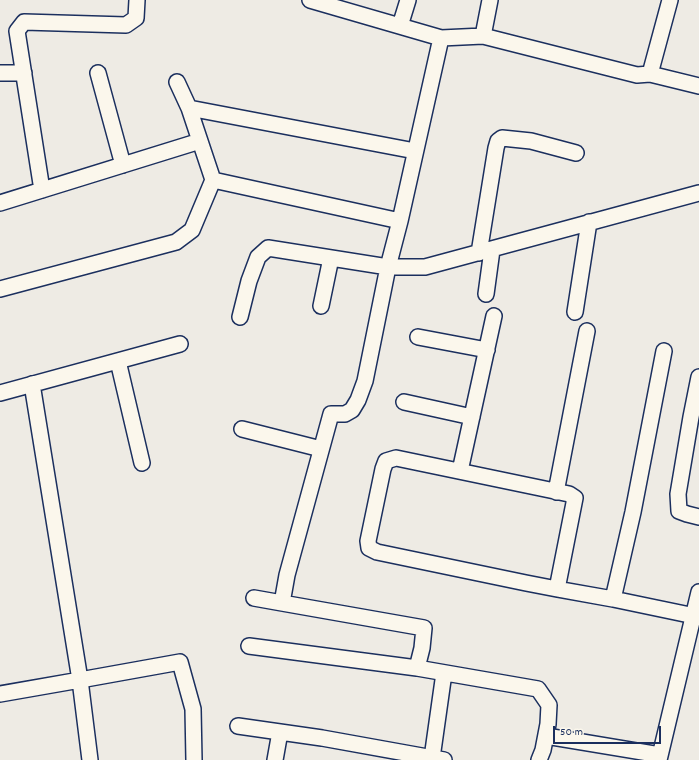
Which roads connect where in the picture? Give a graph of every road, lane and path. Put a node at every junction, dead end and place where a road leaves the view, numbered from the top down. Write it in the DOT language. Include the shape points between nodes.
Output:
graph roads {
  1 [pos="137,0"];
  2 [pos="310,0"];
  3 [pos="408,0"];
  4 [pos="490,0"];
  5 [pos="670,0"];
  6 [pos="400,26"];
  7 [pos="483,36"];
  8 [pos="441,38"];
  9 [pos="0,73"];
  10 [pos="24,73"];
  11 [pos="98,73"];
  12 [pos="650,74"];
  13 [pos="177,82"];
  14 [pos="699,86"];
  15 [pos="189,108"];
  16 [pos="200,142"];
  17 [pos="416,151"];
  18 [pos="576,153"];
  19 [pos="123,165"];
  20 [pos="212,180"];
  21 [pos="42,190"];
  22 [pos="699,192"];
  23 [pos="0,203"];
  24 [pos="400,221"];
  25 [pos="589,222"];
  26 [pos="486,252"];
  27 [pos="331,258"];
  28 [pos="388,267"];
  29 [pos="0,290"];
  30 [pos="486,294"];
  31 [pos="321,306"];
  32 [pos="575,312"];
  33 [pos="494,316"];
  34 [pos="240,317"];
  35 [pos="587,331"];
  36 [pos="418,337"];
  37 [pos="180,344"];
  38 [pos="487,350"];
  39 [pos="664,351"];
  40 [pos="118,361"];
  41 [pos="699,377"];
  42 [pos="32,384"];
  43 [pos="0,393"];
  44 [pos="404,402"];
  45 [pos="472,417"];
  46 [pos="242,429"];
  47 [pos="321,449"];
  48 [pos="142,463"];
  49 [pos="460,471"];
  50 [pos="556,492"];
  51 [pos="699,517"];
  52 [pos="557,589"];
  53 [pos="699,592"];
  54 [pos="254,598"];
  55 [pos="613,599"];
  56 [pos="282,603"];
  57 [pos="696,617"];
  58 [pos="248,646"];
  59 [pos="417,668"];
  60 [pos="444,673"];
  61 [pos="80,680"];
  62 [pos="0,694"];
  63 [pos="238,726"];
  64 [pos="280,732"];
  65 [pos="546,736"];
  66 [pos="659,757"];
  67 [pos="438,759"];
  68 [pos="90,760"];
  69 [pos="194,760"];
  70 [pos="275,760"];
  71 [pos="539,760"];
  1 -- 10 [label="street" via="136,18 126,25 24,22 17,31"];
  2 -- 6 [label="street"];
  3 -- 6 [label="street"];
  4 -- 7 [label="street"];
  5 -- 12 [label="street"];
  6 -- 8 [label="street"];
  7 -- 8 [label="street"];
  7 -- 12 [label="street" via="637,75"];
  8 -- 17 [label="street"];
  9 -- 10 [label="street"];
  10 -- 21 [label="street"];
  11 -- 19 [label="street"];
  12 -- 14 [label="street"];
  13 -- 15 [label="street"];
  15 -- 16 [label="street"];
  15 -- 17 [label="street"];
  16 -- 19 [label="street"];
  16 -- 20 [label="street"];
  17 -- 24 [label="street"];
  18 -- 26 [label="street" via="531,141 502,138 498,141"];
  19 -- 21 [label="street"];
  20 -- 24 [label="street"];
  20 -- 29 [label="street" via="192,230 176,242"];
  21 -- 23 [label="street"];
  22 -- 25 [label="street"];
  24 -- 28 [label="street"];
  25 -- 26 [label="street"];
  25 -- 32 [label="street"];
  26 -- 28 [label="street" via="425,267"];
  26 -- 30 [label="street"];
  27 -- 28 [label="street"];
  27 -- 31 [label="street"];
  27 -- 34 [label="street" via="268,248 258,257"];
  28 -- 47 [label="street" via="365,381 352,410 345,414 331,414"];
  33 -- 38 [label="street"];
  35 -- 50 [label="street"];
  36 -- 38 [label="street"];
  37 -- 40 [label="street"];
  38 -- 45 [label="street"];
  39 -- 55 [label="street" via="633,512"];
  40 -- 42 [label="street"];
  40 -- 48 [label="street"];
  41 -- 51 [label="street" via="678,494 679,511"];
  42 -- 43 [label="street"];
  42 -- 61 [label="street"];
  44 -- 45 [label="street"];
  45 -- 49 [label="street"];
  46 -- 47 [label="street"];
  47 -- 56 [label="street" via="287,575"];
  49 -- 50 [label="street"];
  49 -- 52 [label="street" via="396,458 386,461 368,548 384,554"];
  50 -- 52 [label="street" via="570,494 575,498"];
  52 -- 55 [label="street"];
  53 -- 57 [label="street"];
  54 -- 56 [label="street"];
  55 -- 57 [label="street"];
  56 -- 59 [label="street" via="424,628"];
  57 -- 66 [label="street"];
  58 -- 59 [label="street"];
  59 -- 60 [label="street"];
  60 -- 65 [label="street" via="538,690 549,705"];
  60 -- 67 [label="street"];
  61 -- 62 [label="street"];
  61 -- 68 [label="street"];
  61 -- 69 [label="street" via="180,662 193,709"];
  63 -- 64 [label="street"];
  64 -- 67 [label="street"];
  64 -- 70 [label="street"];
  65 -- 66 [label="street"];
  65 -- 71 [label="street"];
}
